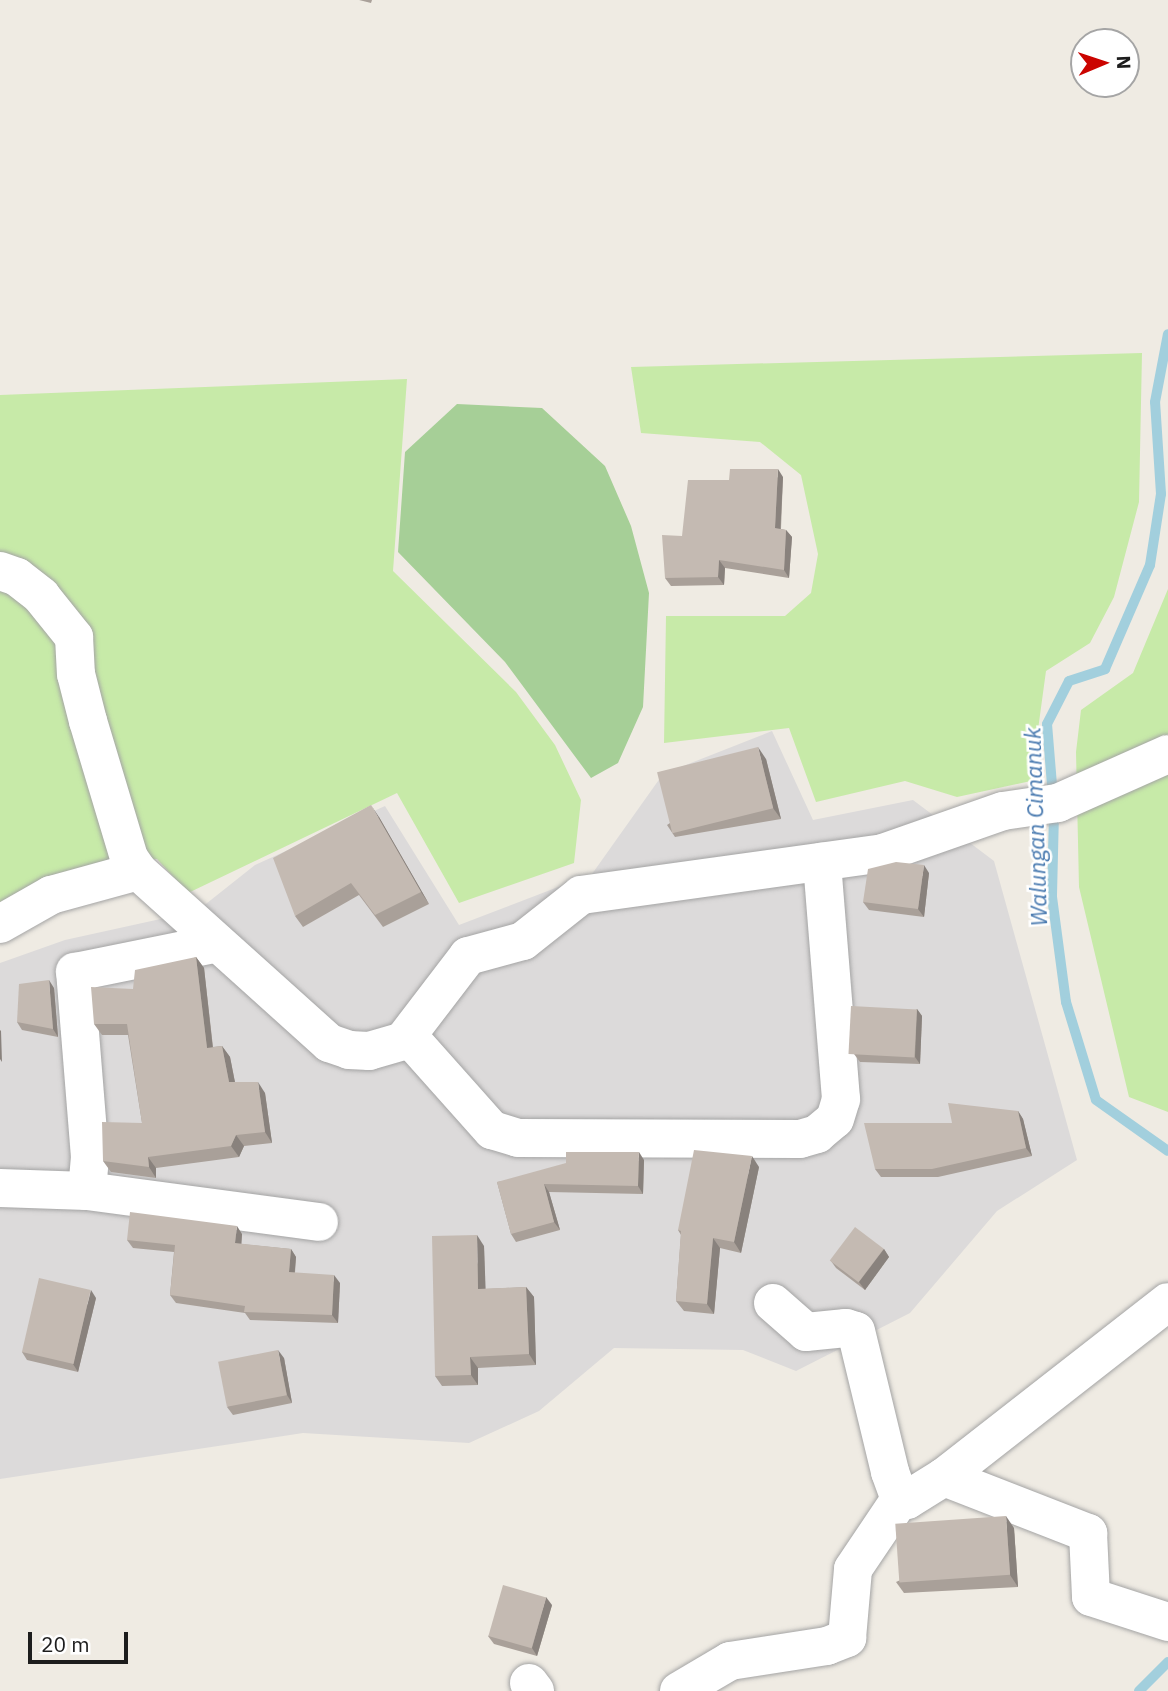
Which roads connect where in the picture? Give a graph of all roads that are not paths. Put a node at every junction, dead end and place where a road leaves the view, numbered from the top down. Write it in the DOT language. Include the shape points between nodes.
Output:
graph roads {
  1 [pos="0,571"];
  2 [pos="1168,754"];
  3 [pos="822,862"];
  4 [pos="138,872"];
  5 [pos="0,924"];
  6 [pos="215,944"];
  7 [pos="409,1037"];
  8 [pos="0,1188"];
  9 [pos="87,1191"];
  10 [pos="319,1222"];
  11 [pos="1168,1302"];
  12 [pos="773,1303"];
  13 [pos="944,1477"];
  14 [pos="896,1487"];
  15 [pos="1168,1622"];
  16 [pos="679,1691"];
  1 -- 4 [label="street" via="17,577 41,596 74,637 76,674 129,858"];
  2 -- 3 [label="street" via="1058,803 1003,811 883,853"];
  3 -- 7 [label="street" via="581,895 523,941 468,956"];
  3 -- 7 [label="street" via="841,1099 835,1119 817,1134 800,1139 518,1138 492,1130"];
  4 -- 5 [label="street" via="51,895"];
  4 -- 6 [label="street"];
  6 -- 7 [label="street" via="329,1043 369,1051"];
  6 -- 9 [label="street" via="75,972 90,1157"];
  8 -- 9 [label="street"];
  9 -- 10 [label="street"];
  11 -- 13 [label="street"];
  12 -- 14 [label="street" via="806,1332 856,1331"];
  13 -- 14 [label="street" via="915,1498"];
  13 -- 15 [label="street" via="1088,1534 1091,1597"];
  14 -- 16 [label="street" via="853,1569 847,1638 827,1646 730,1661"];
}
